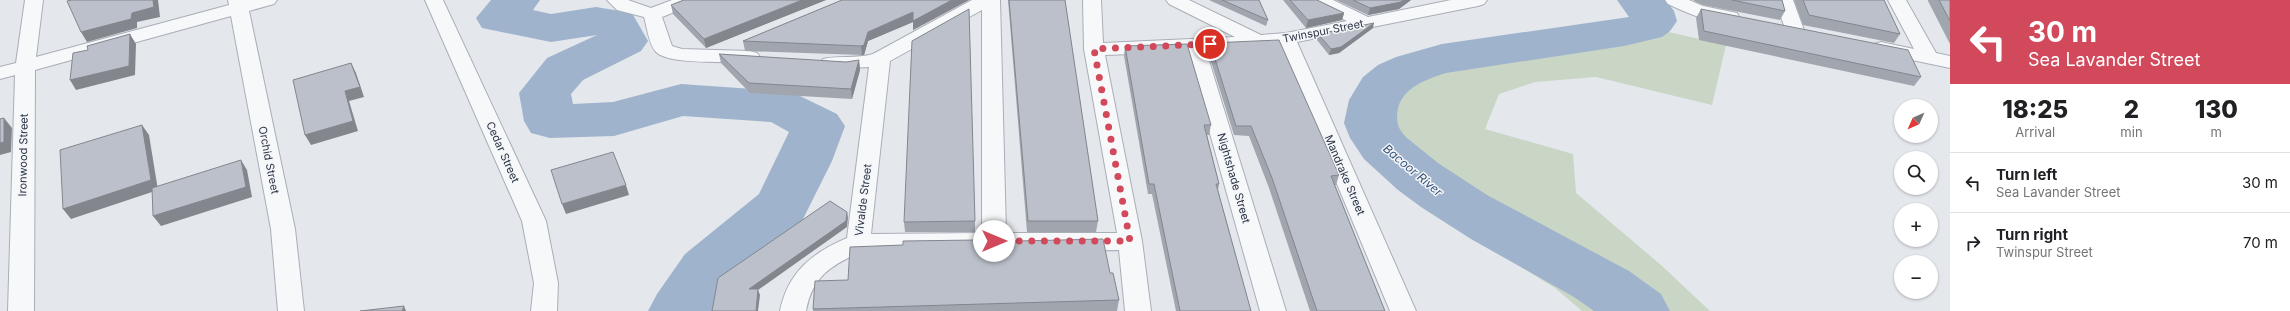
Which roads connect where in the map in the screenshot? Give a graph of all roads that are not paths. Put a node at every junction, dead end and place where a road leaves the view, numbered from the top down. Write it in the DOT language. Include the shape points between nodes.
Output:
graph roads {
  1 [pos="34,0"];
  2 [pos="268,0"];
  3 [pos="434,0"];
  4 [pos="616,0"];
  5 [pos="689,0"];
  6 [pos="986,0"];
  7 [pos="991,0"];
  8 [pos="1092,0"];
  9 [pos="1175,0"];
  10 [pos="1318,0"];
  11 [pos="1674,0"];
  12 [pos="1784,0"];
  13 [pos="1897,0"];
  14 [pos="1471,1"];
  15 [pos="238,5"];
  16 [pos="652,14"];
  17 [pos="1750,21"];
  18 [pos="1366,23"];
  19 [pos="1772,26"];
  20 [pos="1286,39"];
  21 [pos="750,40"];
  22 [pos="1256,40"];
  23 [pos="1861,44"];
  24 [pos="1195,46"];
  25 [pos="1094,49"];
  26 [pos="714,55"];
  27 [pos="768,58"];
  28 [pos="880,58"];
  29 [pos="1929,58"];
  30 [pos="816,62"];
  31 [pos="1950,62"];
  32 [pos="25,66"];
  33 [pos="0,73"];
  34 [pos="994,241"];
  35 [pos="1130,241"];
  36 [pos="858,243"];
  37 [pos="21,311"];
  38 [pos="291,311"];
  39 [pos="544,311"];
  40 [pos="793,311"];
  41 [pos="1138,311"];
  42 [pos="1273,311"];
  43 [pos="1403,311"];
  1 -- 32 [label="street, Ironwood Street"];
  2 -- 15 [label="street"];
  3 -- 39 [label="street, Cedar Street" via="534,221 546,283"];
  4 -- 16 [label="street" via="624,6"];
  5 -- 16 [label="street"];
  6 -- 28 [label="street"];
  7 -- 34 [label="street"];
  8 -- 25 [label="street"];
  9 -- 22 [label="street"];
  10 -- 18 [label="street"];
  11 -- 17 [label="street" via="1698,11"];
  12 -- 19 [label="street" via="1801,32"];
  13 -- 29 [label="street"];
  14 -- 18 [label="street, Twinspur Street"];
  15 -- 32 [label="street"];
  15 -- 38 [label="street, Orchid Street" via="283,229"];
  16 -- 26 [label="street" via="663,49 683,56"];
  18 -- 20 [label="street, Twinspur Street"];
  20 -- 22 [label="street, Twinspur Street"];
  20 -- 43 [label="street, Mandrake Street"];
  21 -- 26 [label="street"];
  22 -- 24 [label="street, Twinspur Street"];
  23 -- 29 [label="street"];
  24 -- 25 [label="street, Twinspur Street"];
  24 -- 42 [label="street, Nightshade Street"];
  25 -- 35 [label="street"];
  26 -- 27 [label="street"];
  28 -- 30 [label="street" via="863,63"];
  28 -- 36 [label="street, Vivalde Street"];
  29 -- 31 [label="street"];
  32 -- 33 [label="street"];
  32 -- 37 [label="street, Ironwood Street"];
  34 -- 35 [label="street"];
  34 -- 36 [label="street"];
  35 -- 41 [label="street"];
  36 -- 40 [label="street, Vivalde Street" via="820,263 806,276 795,294"];
}
